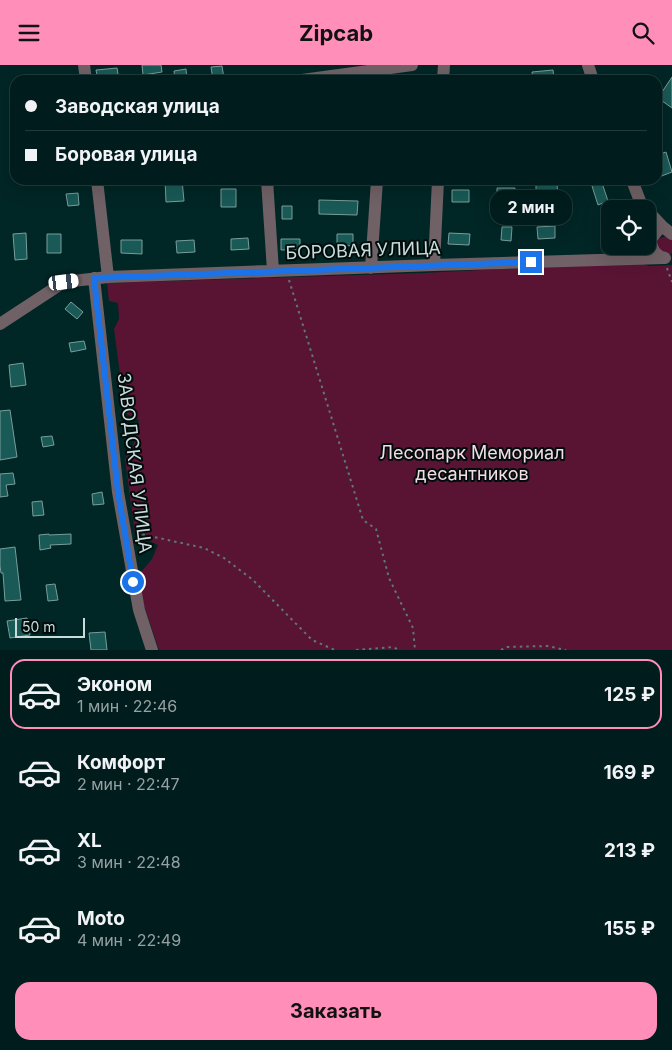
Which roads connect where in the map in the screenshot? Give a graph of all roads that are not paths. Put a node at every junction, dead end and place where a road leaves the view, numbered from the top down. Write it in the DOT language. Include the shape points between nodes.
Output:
graph roads {
  1 [pos="412,65"];
  2 [pos="385,71"];
  3 [pos="348,75"];
  4 [pos="98,185"];
  5 [pos="267,185"];
  6 [pos="377,185"];
  7 [pos="438,185"];
  8 [pos="634,185"];
  9 [pos="641,200"];
  10 [pos="656,220"];
  11 [pos="668,231"];
  12 [pos="656,233"];
  13 [pos="601,247"];
  14 [pos="656,248"];
  15 [pos="668,257"];
  16 [pos="434,265"];
  17 [pos="371,268"];
  18 [pos="272,271"];
  19 [pos="108,277"];
  20 [pos="94,278"];
  21 [pos="0,324"];
  22 [pos="152,650"];
  1 -- 2 [label="street"];
  2 -- 3 [label="street"];
  4 -- 19 [label="street"];
  5 -- 18 [label="street"];
  6 -- 17 [label="street"];
  7 -- 16 [label="street"];
  8 -- 9 [label="street"];
  10 -- 11 [label="street"];
  11 -- 12 [label="street"];
  13 -- 16 [label="street, БОРОВАЯ УЛИЦА"];
  14 -- 15 [label="street, БОРОВАЯ УЛИЦА"];
  16 -- 17 [label="street, БОРОВАЯ УЛИЦА"];
  17 -- 18 [label="street, БОРОВАЯ УЛИЦА"];
  18 -- 19 [label="street, БОРОВАЯ УЛИЦА"];
  19 -- 20 [label="street, БОРОВАЯ УЛИЦА"];
  20 -- 21 [label="street, БОРОВАЯ УЛИЦА" via="64,282"];
  20 -- 22 [label="street, ЗАВОДСКАЯ УЛИЦА" via="118,492 139,610"];
}
